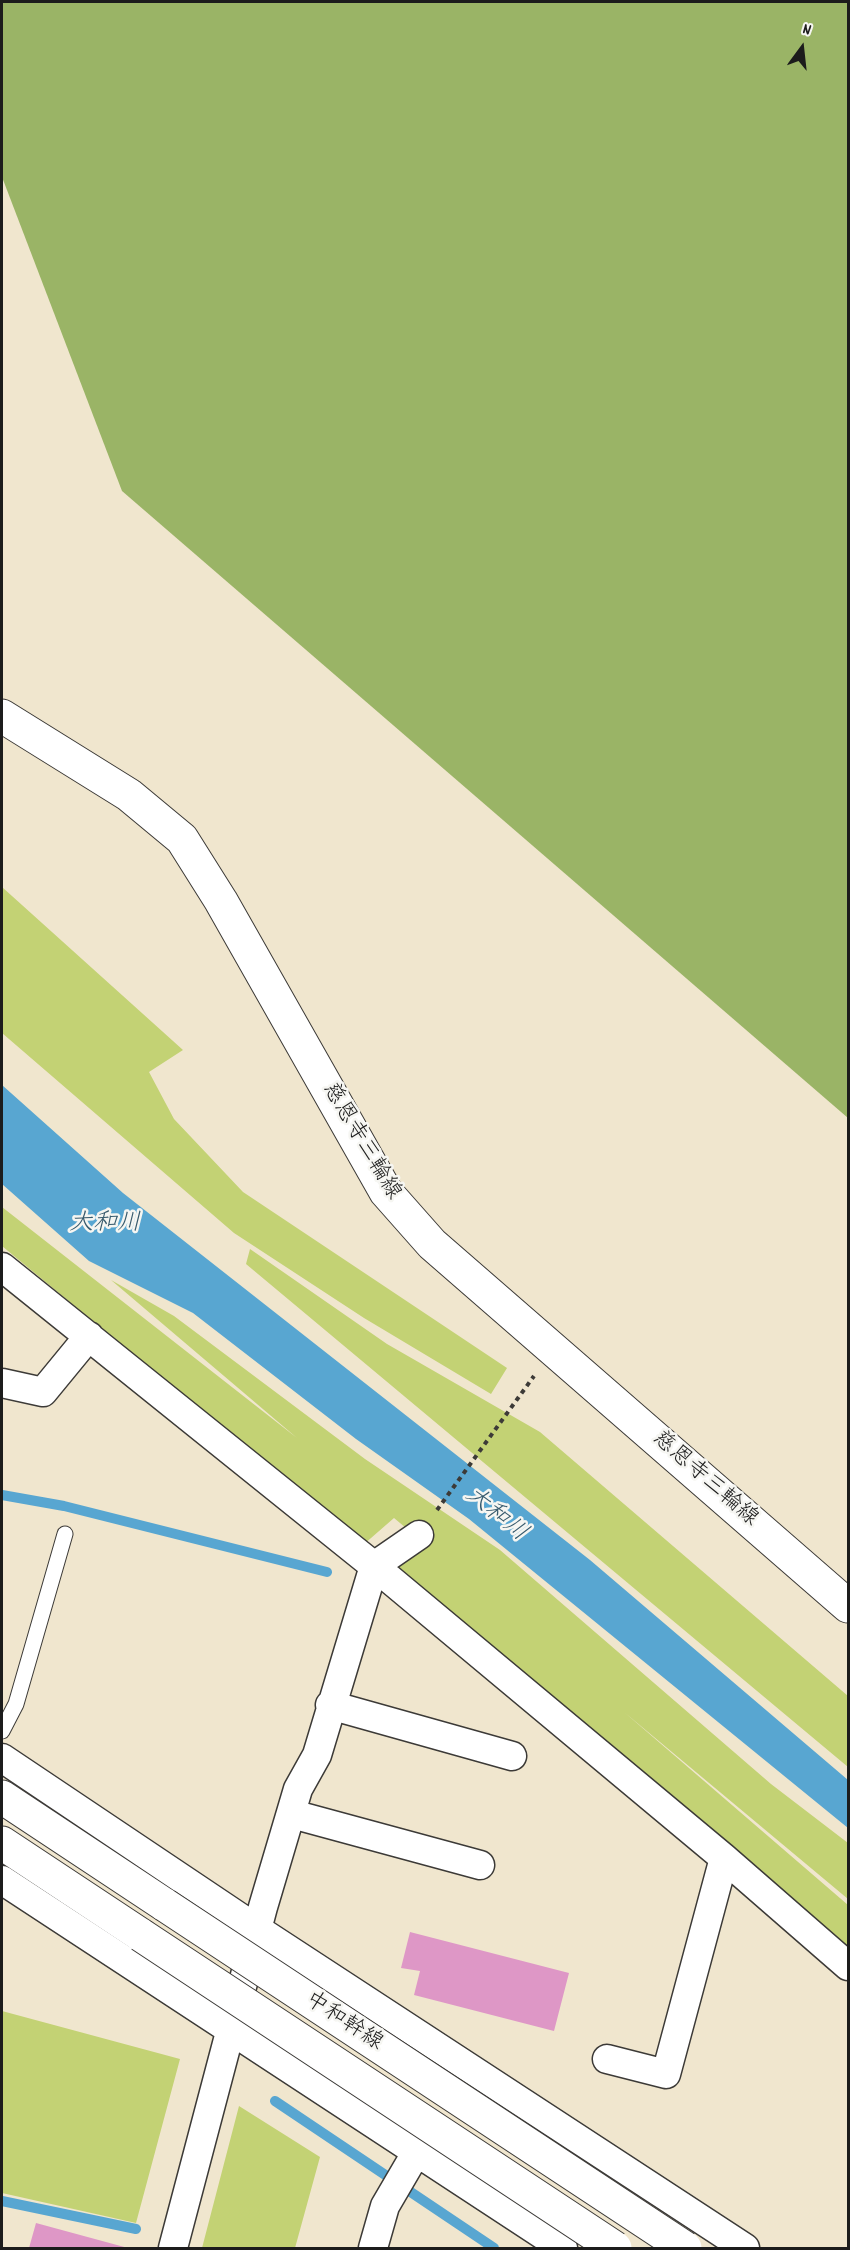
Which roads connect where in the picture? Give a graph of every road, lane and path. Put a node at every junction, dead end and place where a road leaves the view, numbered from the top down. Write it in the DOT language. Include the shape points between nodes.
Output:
graph roads {
  1 [pos="2,716"];
  2 [pos="2,1267"];
  3 [pos="89,1336"];
  4 [pos="546,1360"];
  5 [pos="2,1383"];
  6 [pos="65,1533"];
  7 [pos="419,1535"];
  8 [pos="374,1566"];
  9 [pos="849,1606"];
  10 [pos="330,1705"];
  11 [pos="2,1731"];
  12 [pos="512,1756"];
  13 [pos="2,1758"];
  14 [pos="2,1797"];
  15 [pos="292,1814"];
  16 [pos="2,1843"];
  17 [pos="724,1858"];
  18 [pos="480,1865"];
  19 [pos="2,1880"];
  20 [pos="256,1929"];
  21 [pos="849,1966"];
  22 [pos="230,2028"];
  23 [pos="607,2059"];
  24 [pos="416,2154"];
  25 [pos="173,2248"];
  26 [pos="373,2248"];
  27 [pos="563,2248"];
  28 [pos="615,2248"];
  29 [pos="685,2248"];
  30 [pos="745,2248"];
  1 -- 4 [label="main road, 慈恩寺三輪線" via="129,795 182,839 386,1192"];
  2 -- 3 [label="street"];
  3 -- 5 [label="street" via="43,1392"];
  3 -- 8 [label="street"];
  4 -- 7 [label="path"];
  4 -- 9 [label="main road, 慈恩寺三輪線"];
  6 -- 11 [label="lane" via="16,1704"];
  7 -- 8 [label="street"];
  8 -- 10 [label="street"];
  8 -- 17 [label="street"];
  10 -- 12 [label="street"];
  10 -- 15 [label="street" via="317,1755 298,1789"];
  13 -- 20 [label="street"];
  14 -- 29 [label="main road, 中和幹線, bridge"];
  15 -- 18 [label="street"];
  15 -- 20 [label="street"];
  16 -- 28 [label="main road, 中和幹線, bridge"];
  17 -- 21 [label="street"];
  17 -- 23 [label="street" via="666,2074"];
  19 -- 22 [label="street"];
  20 -- 22 [label="street"];
  20 -- 30 [label="street"];
  22 -- 24 [label="street"];
  22 -- 25 [label="street"];
  24 -- 26 [label="street" via="385,2206"];
  24 -- 27 [label="street"];
}
